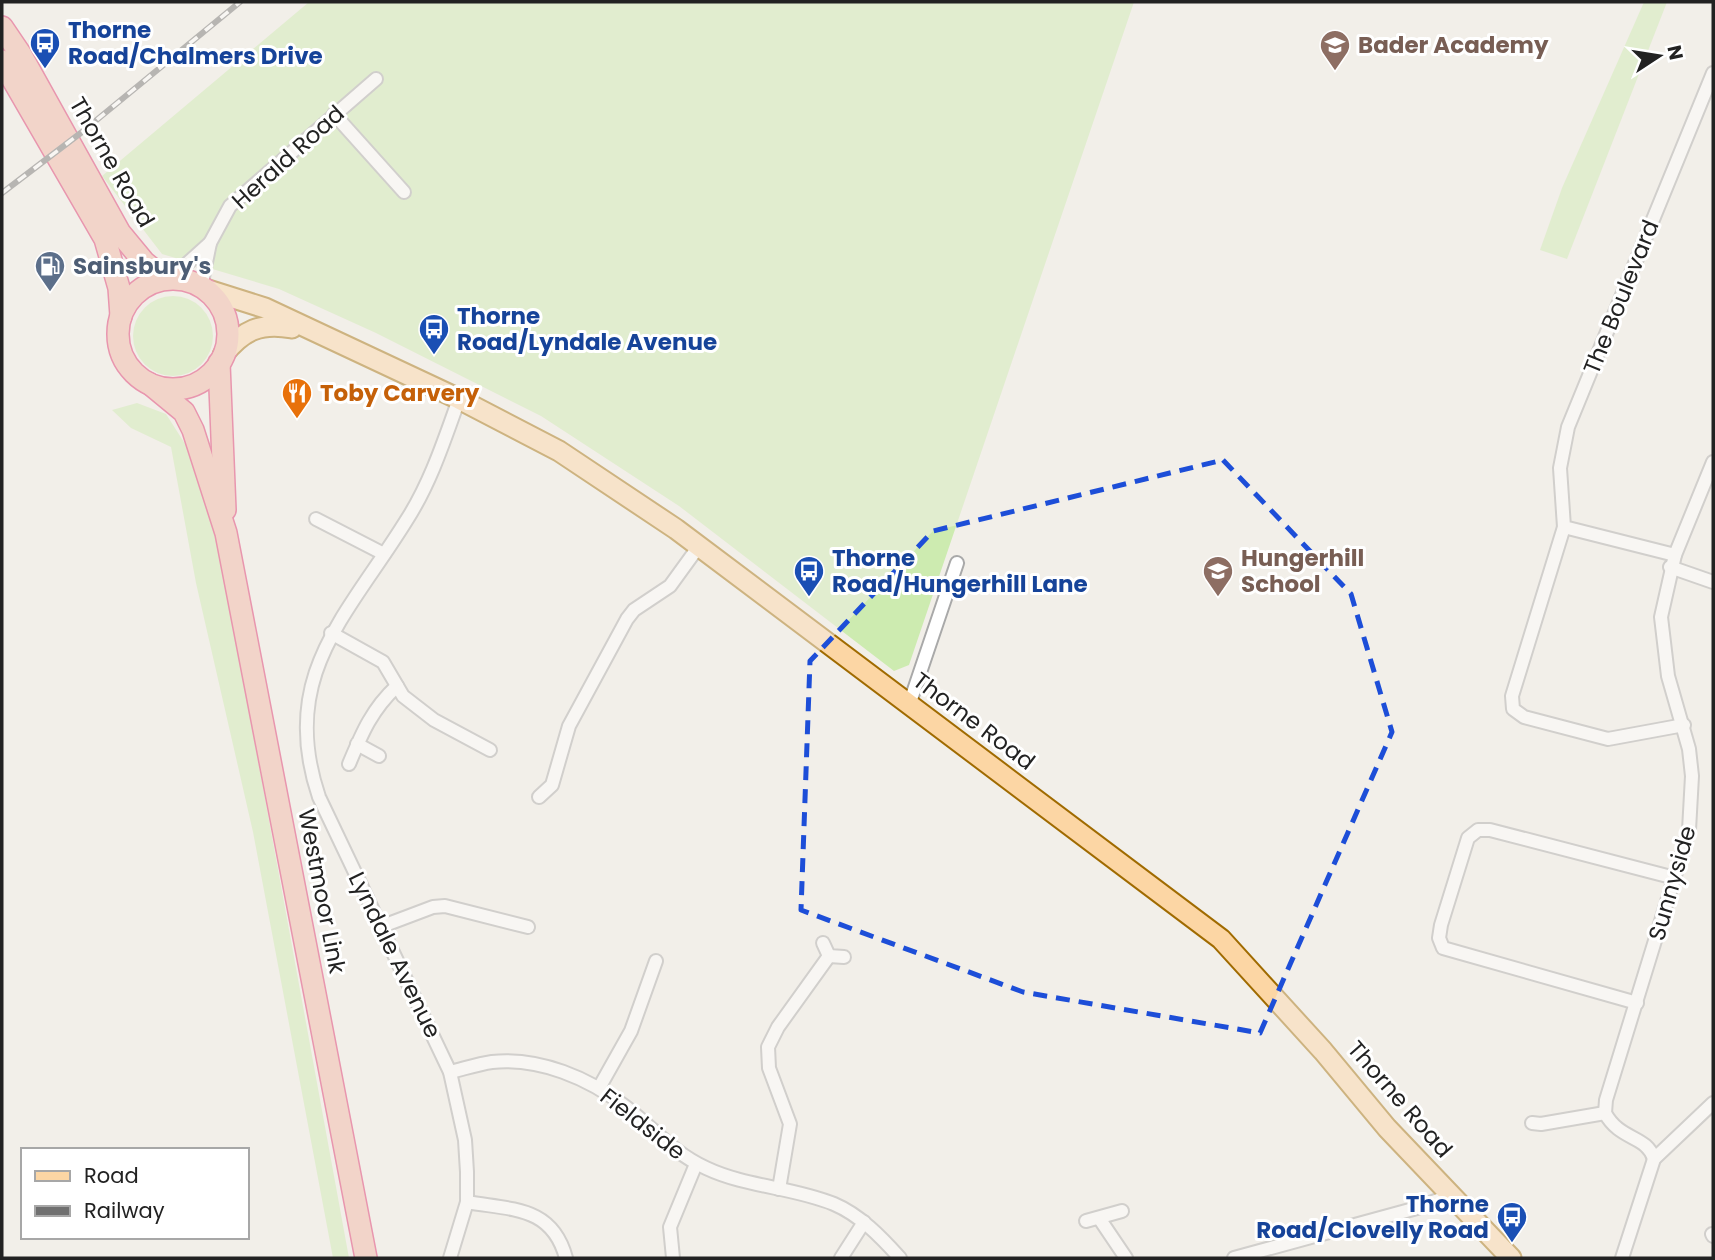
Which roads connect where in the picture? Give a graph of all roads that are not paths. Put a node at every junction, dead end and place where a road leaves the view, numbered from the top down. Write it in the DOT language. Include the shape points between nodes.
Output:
graph roads {
  1 [pos="2,27"];
  2 [pos="2,61"];
  3 [pos="1713,74"];
  4 [pos="376,79"];
  5 [pos="334,114"];
  6 [pos="404,191"];
  7 [pos="210,243"];
  8 [pos="168,279"];
  9 [pos="203,288"];
  10 [pos="121,316"];
  11 [pos="320,334"];
  12 [pos="221,359"];
  13 [pos="150,384"];
  14 [pos="459,399"];
  15 [pos="1713,462"];
  16 [pos="316,519"];
  17 [pos="1564,527"];
  18 [pos="226,533"];
  19 [pos="699,546"];
  20 [pos="384,554"];
  21 [pos="1672,561"];
  22 [pos="957,563"];
  23 [pos="1713,582"];
  24 [pos="331,633"];
  25 [pos="397,686"];
  26 [pos="909,705"];
  27 [pos="1684,725"];
  28 [pos="357,744"];
  29 [pos="490,750"];
  30 [pos="379,755"];
  31 [pos="349,764"];
  32 [pos="539,797"];
  33 [pos="1675,878"];
  34 [pos="380,927"];
  35 [pos="528,927"];
  36 [pos="823,943"];
  37 [pos="829,957"];
  38 [pos="844,957"];
  39 [pos="656,961"];
  40 [pos="1637,1003"];
  41 [pos="450,1072"];
  42 [pos="599,1088"];
  43 [pos="1713,1103"];
  44 [pos="1605,1113"];
  45 [pos="1532,1123"];
  46 [pos="1654,1159"];
  47 [pos="696,1164"];
  48 [pos="779,1189"];
  49 [pos="1449,1193"];
  50 [pos="467,1202"];
  51 [pos="1122,1211"];
  52 [pos="864,1222"];
  53 [pos="366,1258"];
  54 [pos="450,1258"];
  55 [pos="566,1258"];
  56 [pos="673,1258"];
  57 [pos="841,1258"];
  58 [pos="900,1258"];
  59 [pos="1126,1258"];
  60 [pos="1234,1258"];
  61 [pos="1511,1258"];
  62 [pos="1622,1258"];
  1 -- 8 [label="highway, Thorne Road" via="120,233 144,262"];
  2 -- 10 [label="highway, Thorne Road" via="105,239 119,288"];
  3 -- 17 [label="street, The Boulevard" via="1568,427 1560,468"];
  4 -- 5 [label="street, Herald Road"];
  5 -- 6 [label="street"];
  5 -- 7 [label="street, Herald Road" via="230,206"];
  7 -- 8 [label="street, Herald Road"];
  7 -- 9 [label="street, Herald Road"];
  8 -- 9 [label="highway"];
  8 -- 10 [label="highway" via="138,291"];
  9 -- 11 [label="main road" via="265,308"];
  9 -- 12 [label="highway" via="222,310 227,327"];
  10 -- 13 [label="highway" via="118,342 124,360"];
  11 -- 12 [label="main road" via="272,324 260,326 235,340"];
  11 -- 14 [label="main road, Thorne Road"];
  12 -- 13 [label="highway" via="190,386 175,389"];
  12 -- 18 [label="highway, Westmoor Link"];
  13 -- 18 [label="highway, Westmoor Link" via="170,398 188,421"];
  14 -- 19 [label="main road, Thorne Road" via="559,451"];
  14 -- 20 [label="street, Lyndale Avenue" via="421,494"];
  15 -- 21 [label="street, Sunnyside"];
  16 -- 20 [label="street"];
  17 -- 21 [label="street"];
  17 -- 27 [label="street, The Boulevard" via="1512,696 1513,709 1524,717 1608,739"];
  18 -- 53 [label="highway, Westmoor Link"];
  19 -- 26 [label="main road, Thorne Road"];
  19 -- 32 [label="street" via="670,586 627,619 569,726 552,785"];
  20 -- 24 [label="street, Lyndale Avenue"];
  21 -- 23 [label="street"];
  21 -- 27 [label="street, Sunnyside" via="1661,638"];
  22 -- 26 [label="street"];
  24 -- 25 [label="street" via="376,655"];
  24 -- 34 [label="street, Lyndale Avenue" via="310,691 308,753 319,797"];
  25 -- 28 [label="street" via="377,704"];
  25 -- 29 [label="street" via="402,696 433,720"];
  26 -- 49 [label="main road, Thorne Road" via="1221,939"];
  27 -- 33 [label="street, Sunnyside" via="1692,797 1689,830"];
  28 -- 30 [label="street"];
  28 -- 31 [label="street"];
  33 -- 40 [label="street, Sunnyside"];
  33 -- 40 [label="street" via="1490,830 1478,830 1468,838 1440,933 1443,948"];
  34 -- 35 [label="street" via="445,906"];
  34 -- 41 [label="street, Lyndale Avenue"];
  36 -- 37 [label="street"];
  37 -- 38 [label="street"];
  37 -- 48 [label="street" via="768,1047 769,1068 790,1124"];
  39 -- 42 [label="street" via="631,1031"];
  40 -- 44 [label="street, Sunnyside"];
  41 -- 42 [label="street, Fieldside" via="492,1062 517,1062 572,1075"];
  41 -- 50 [label="street, Lyndale Avenue" via="465,1140"];
  42 -- 47 [label="street, Fieldside"];
  43 -- 46 [label="street"];
  44 -- 45 [label="street"];
  44 -- 46 [label="street" via="1619,1133 1644,1143"];
  46 -- 62 [label="street"];
  47 -- 48 [label="street, Fieldside" via="722,1176"];
  47 -- 56 [label="street" via="670,1227"];
  48 -- 52 [label="street, Fieldside" via="837,1205"];
  49 -- 60 [label="street" via="1417,1208"];
  49 -- 61 [label="main road, Thorne Road"];
  50 -- 54 [label="street, Lyndale Avenue"];
  50 -- 55 [label="street" via="537,1216 558,1235"];
  51 -- 59 [label="street" via="1093,1219"];
  52 -- 57 [label="street"];
  52 -- 58 [label="street, Fieldside"];
}
